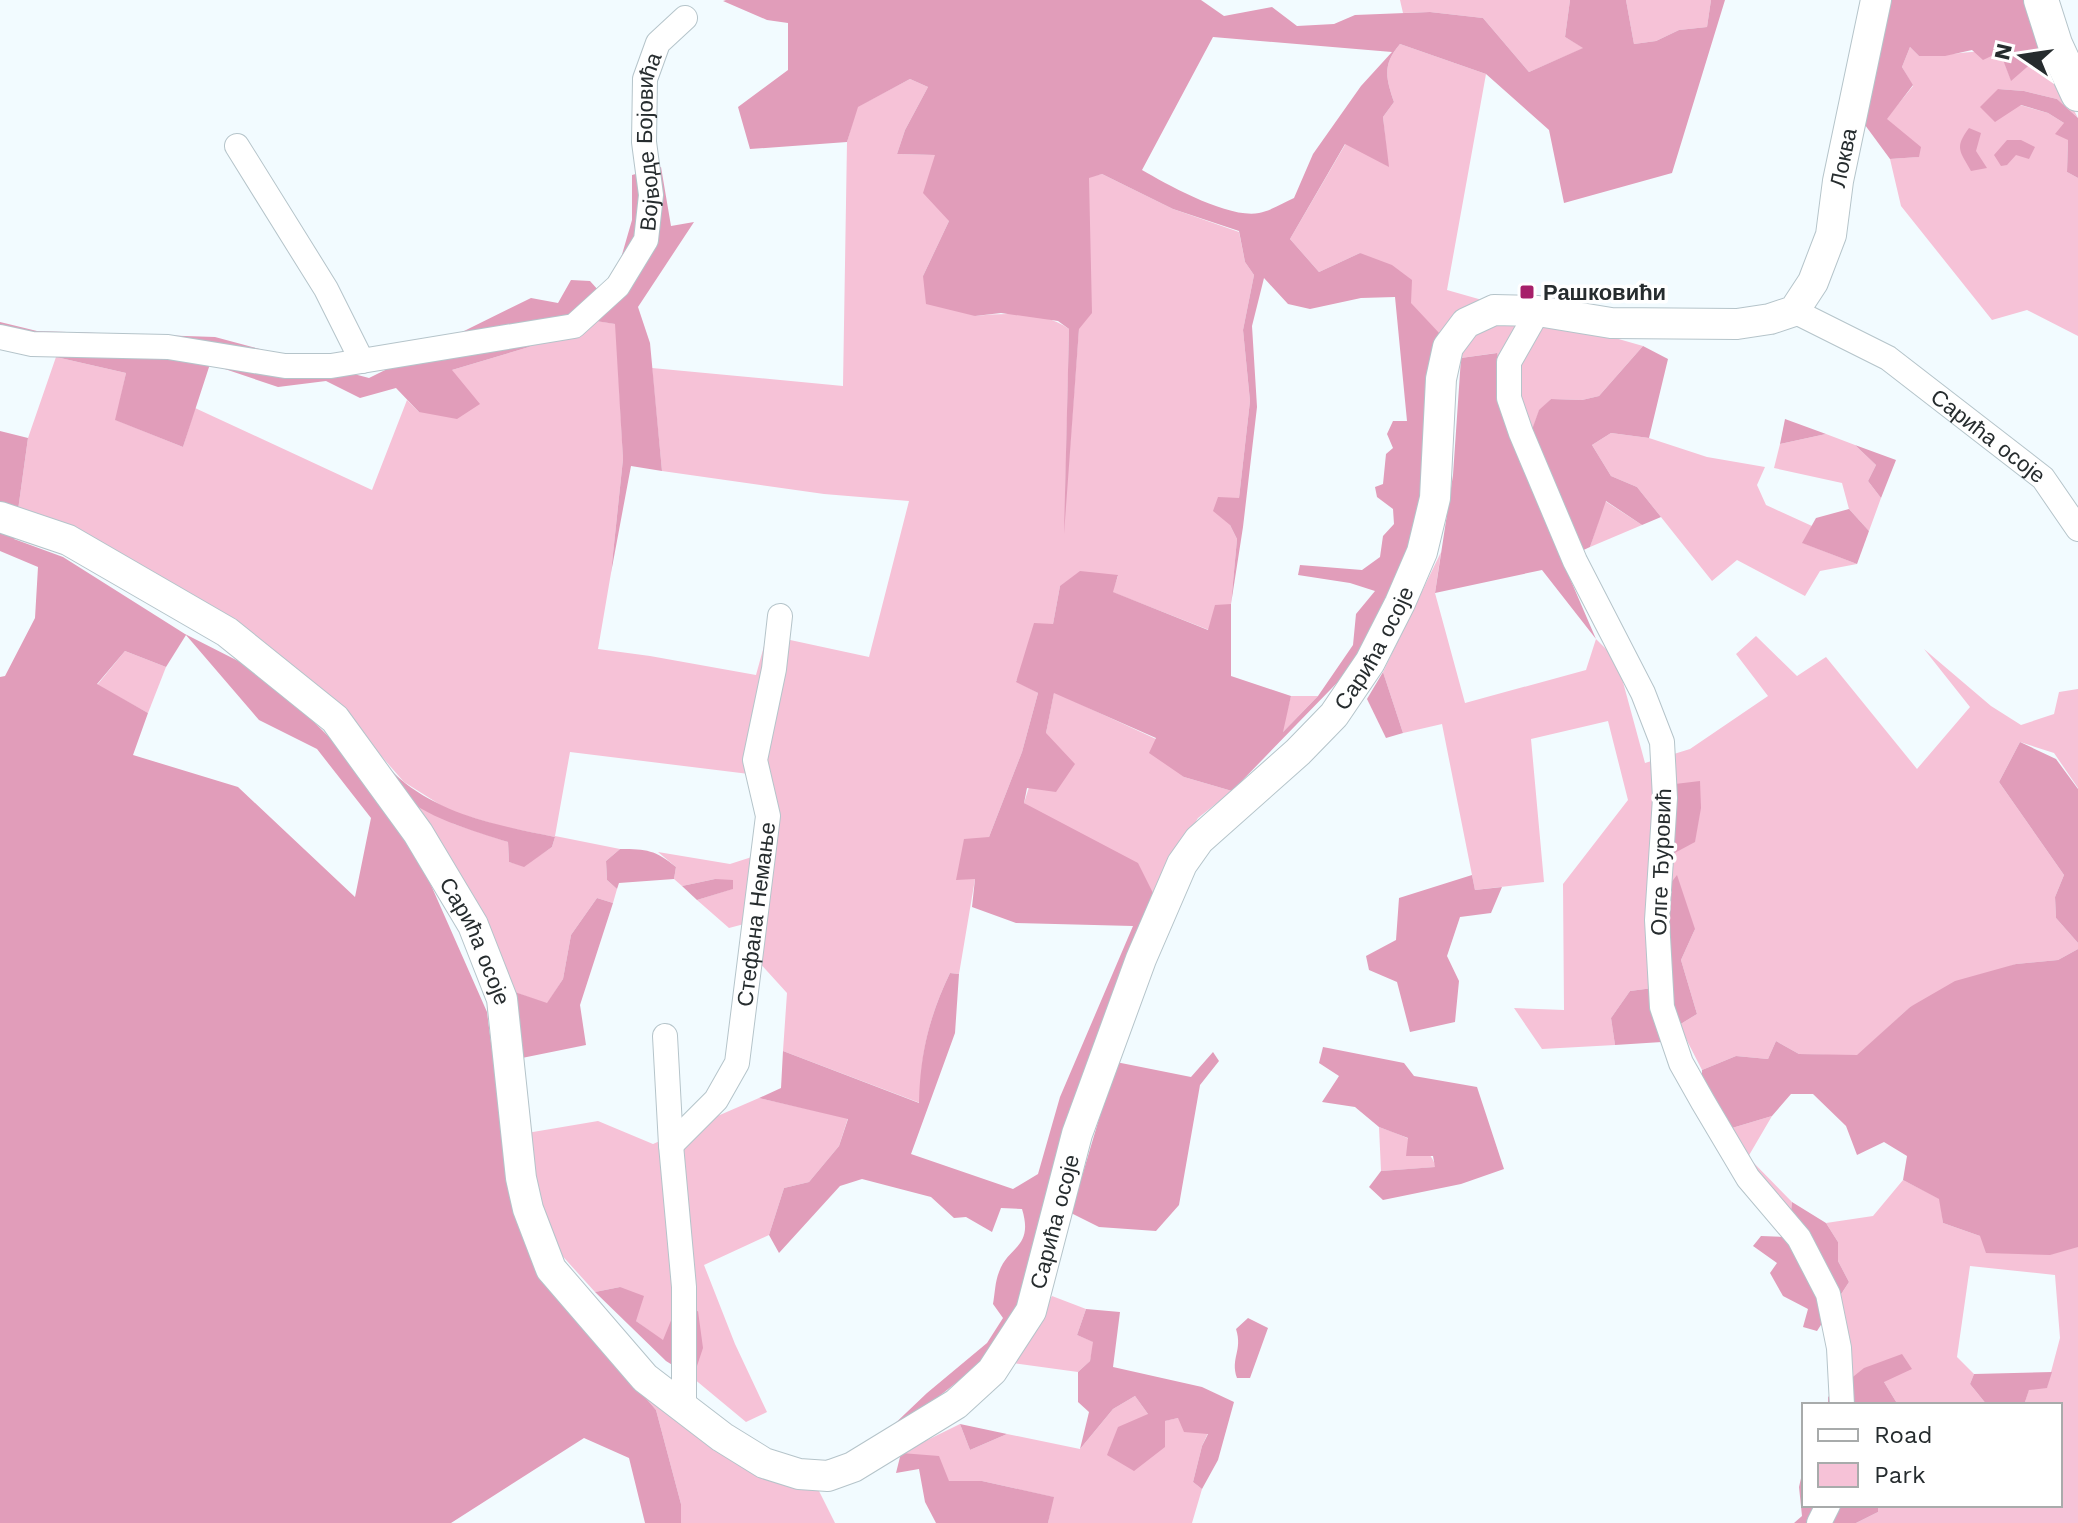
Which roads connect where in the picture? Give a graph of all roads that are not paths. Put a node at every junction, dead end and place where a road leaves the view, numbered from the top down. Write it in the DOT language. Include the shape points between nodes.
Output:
graph roads {
  1 [pos="1876,0"];
  2 [pos="2041,0"];
  3 [pos="685,18"];
  4 [pos="2078,94"];
  5 [pos="237,146"];
  6 [pos="1538,311"];
  7 [pos="1794,311"];
  8 [pos="0,337"];
  9 [pos="362,361"];
  10 [pos="0,517"];
  11 [pos="2078,529"];
  12 [pos="780,616"];
  13 [pos="665,1036"];
  14 [pos="671,1145"];
  15 [pos="1842,1403"];
  16 [pos="684,1407"];
  1 -- 7 [label="street, Локва" via="1831,235 1813,282"];
  2 -- 4 [label="main road"];
  3 -- 9 [label="street, Војводе Бојовића" via="658,43 645,79 644,142 651,195 646,240 618,286 574,326"];
  5 -- 9 [label="street" via="326,289"];
  6 -- 7 [label="street, Сарића осоје" via="1611,323 1737,324"];
  6 -- 15 [label="street, Олге Ђуровић" via="1509,362 1509,398 1575,561 1643,693 1662,742 1665,798 1657,920 1662,1007 1681,1063 1703,1102 1748,1178 1799,1238 1828,1294 1839,1348"];
  6 -- 16 [label="street, Сарића осоје" via="1494,310 1466,323 1448,347 1441,379 1435,498 1422,552 1400,603 1370,662 1334,715 1199,840 1182,864 1077,1134 1031,1311 992,1371 956,1404 853,1467 828,1476 764,1463"];
  7 -- 11 [label="street, Сарића осоје" via="1888,358 2043,478"];
  8 -- 9 [label="street, Војводе Бојовића" via="32,344 168,347 285,366"];
  10 -- 16 [label="street, Сарића осоје" via="68,540 227,632 335,719 418,833 473,925 502,999 521,1178 551,1269 645,1378"];
  12 -- 14 [label="street, Стефана Немање" via="755,760 768,816 737,1063 716,1100"];
  13 -- 14 [label="street"];
  14 -- 16 [label="street" via="684,1287"];
}
